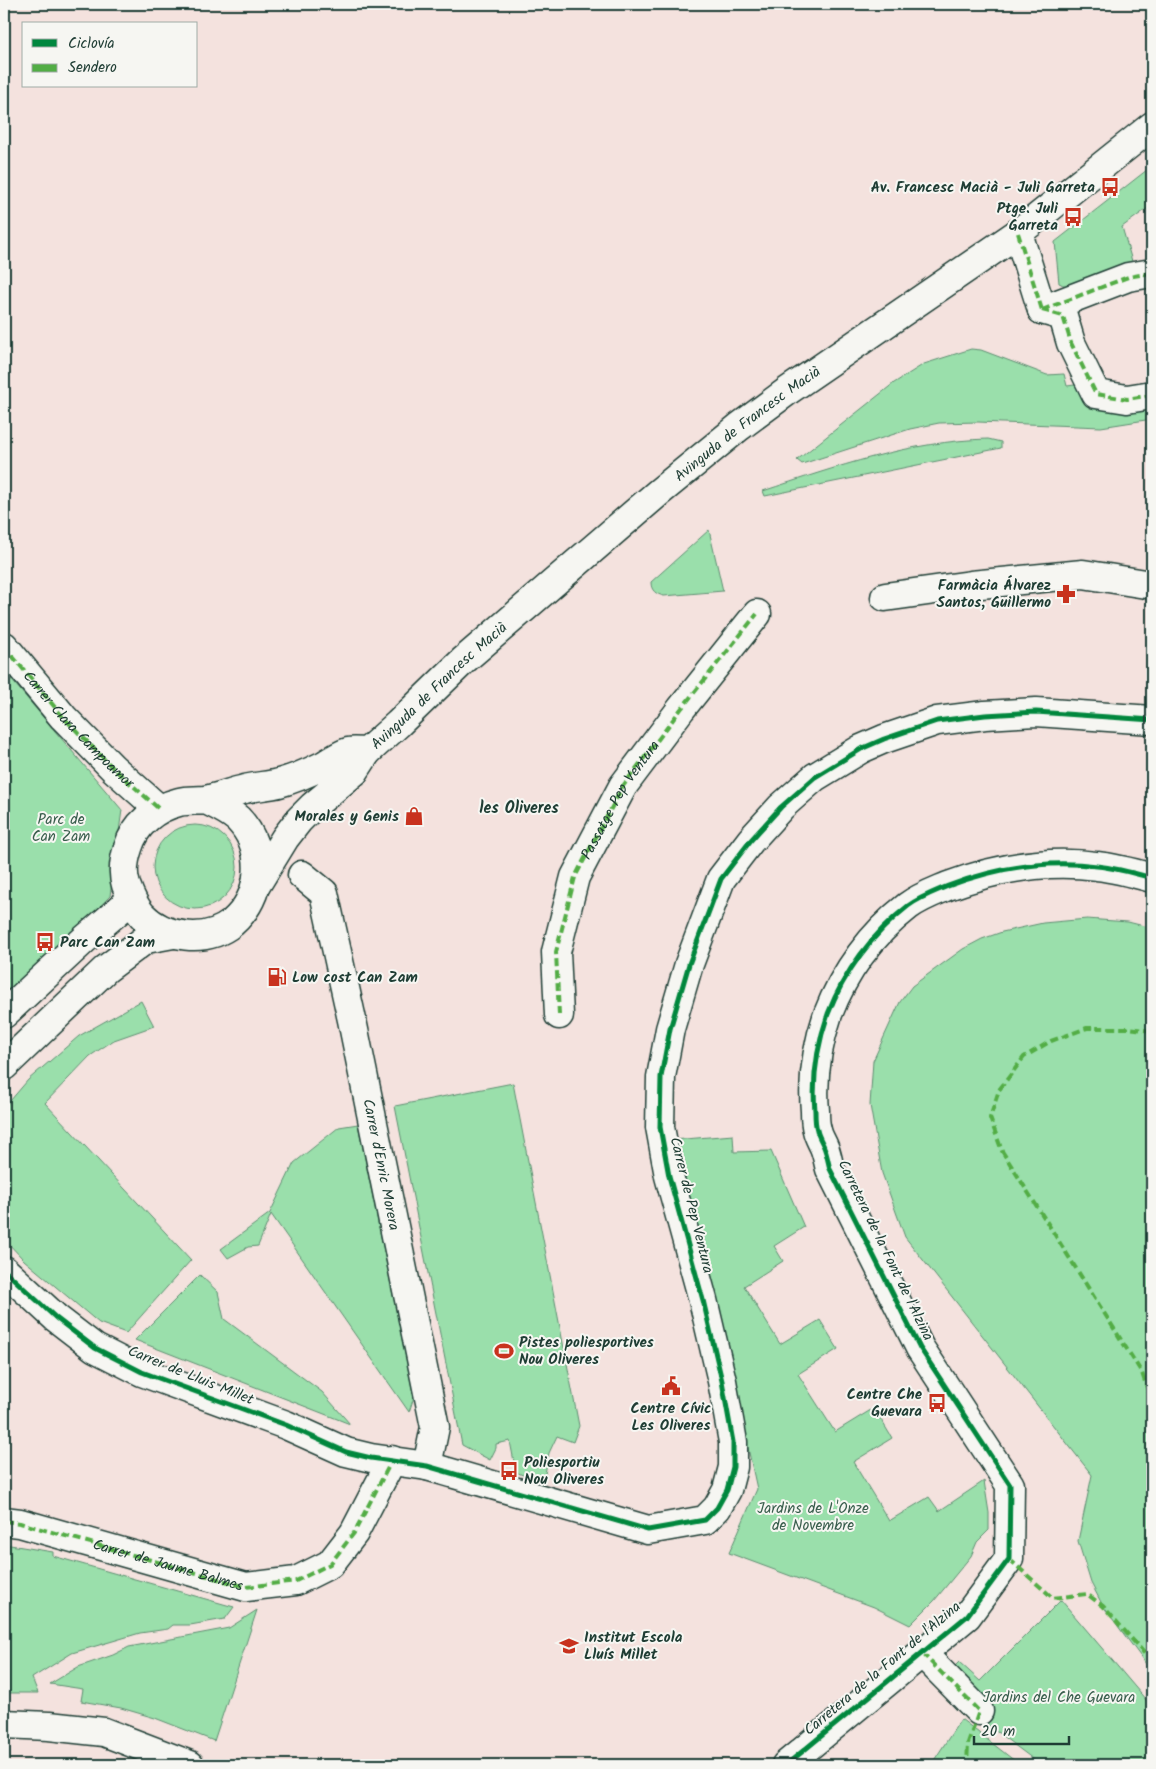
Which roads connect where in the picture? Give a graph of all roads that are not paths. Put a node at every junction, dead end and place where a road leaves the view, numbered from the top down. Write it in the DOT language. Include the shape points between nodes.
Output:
graph roads {
  1 [pos="1152,126"];
  2 [pos="1018,233"];
  3 [pos="1152,272"];
  4 [pos="1042,310"];
  5 [pos="1152,395"];
  6 [pos="1152,585"];
  7 [pos="885,597"];
  8 [pos="757,614"];
  9 [pos="4,646"];
  10 [pos="1152,720"];
  11 [pos="367,752"];
  12 [pos="206,800"];
  13 [pos="159,809"];
  14 [pos="302,874"];
  15 [pos="1152,878"];
  16 [pos="255,887"];
  17 [pos="131,900"];
  18 [pos="173,934"];
  19 [pos="4,1014"];
  20 [pos="559,1015"];
  21 [pos="4,1066"];
  22 [pos="4,1270"];
  23 [pos="392,1460"];
  24 [pos="427,1466"];
  25 [pos="4,1521"];
  26 [pos="922,1652"];
  27 [pos="979,1711"];
  28 [pos="4,1724"];
  29 [pos="190,1765"];
  30 [pos="786,1765"];
  1 -- 2 [label="street, Avinguda de Francesc Macià"];
  2 -- 4 [label="street"];
  2 -- 11 [label="street, Avinguda de Francesc Macià" via="739,427 658,492 464,660"];
  3 -- 4 [label="street" via="1128,277"];
  4 -- 5 [label="street" via="1063,316 1071,343 1096,394 1127,399"];
  6 -- 7 [label="street" via="1083,574"];
  8 -- 20 [label="street, Passatge Pep Ventura" via="622,786 575,877 556,952"];
  9 -- 13 [label="street, Carrer Clara Campoamor" via="62,717"];
  10 -- 24 [label="street, Carrer de Pep Ventura" via="1036,712 936,721 884,739 861,749 801,789 751,840 721,879 689,964 660,1077 660,1127 669,1176 703,1300 733,1442 734,1467 727,1490 705,1520 648,1530"];
  11 -- 12 [label="street, Avinguda de Francesc Macià" via="348,752 279,783"];
  11 -- 16 [label="street, Avinguda de Francesc Macià" via="354,772 298,820"];
  12 -- 13 [label="street" via="180,802"];
  12 -- 16 [label="street" via="237,818 250,834 257,852 259,872"];
  13 -- 17 [label="street" via="142,822 130,839 124,860"];
  14 -- 24 [label="street, Carrer d'Enric Morera" via="324,894 352,1020 435,1427"];
  15 -- 26 [label="street, Carretera de la Font de l'Alzina" via="1096,866 1047,864 1014,867 929,894 909,905 864,949 845,976 823,1028 815,1064 814,1102 816,1130 830,1169 920,1348 1010,1484 1009,1559 967,1616"];
  16 -- 18 [label="street" via="250,902 231,923 213,933"];
  17 -- 18 [label="street" via="142,915"];
  17 -- 19 [label="street"];
  18 -- 21 [label="street" via="146,939 106,969"];
  22 -- 23 [label="street, Carrer de Lluis Millet" via="56,1318 96,1348 142,1372 286,1425 346,1452"];
  23 -- 24 [label="street, Carrer de Pep Ventura"];
  23 -- 25 [label="street, Carrer de Jaume Balmes" via="354,1533 330,1564 296,1581 246,1588"];
  26 -- 27 [label="street"];
  26 -- 30 [label="street, Carretera de la Font de l'Alzina"];
  28 -- 29 [label="street" via="104,1732"];
}
